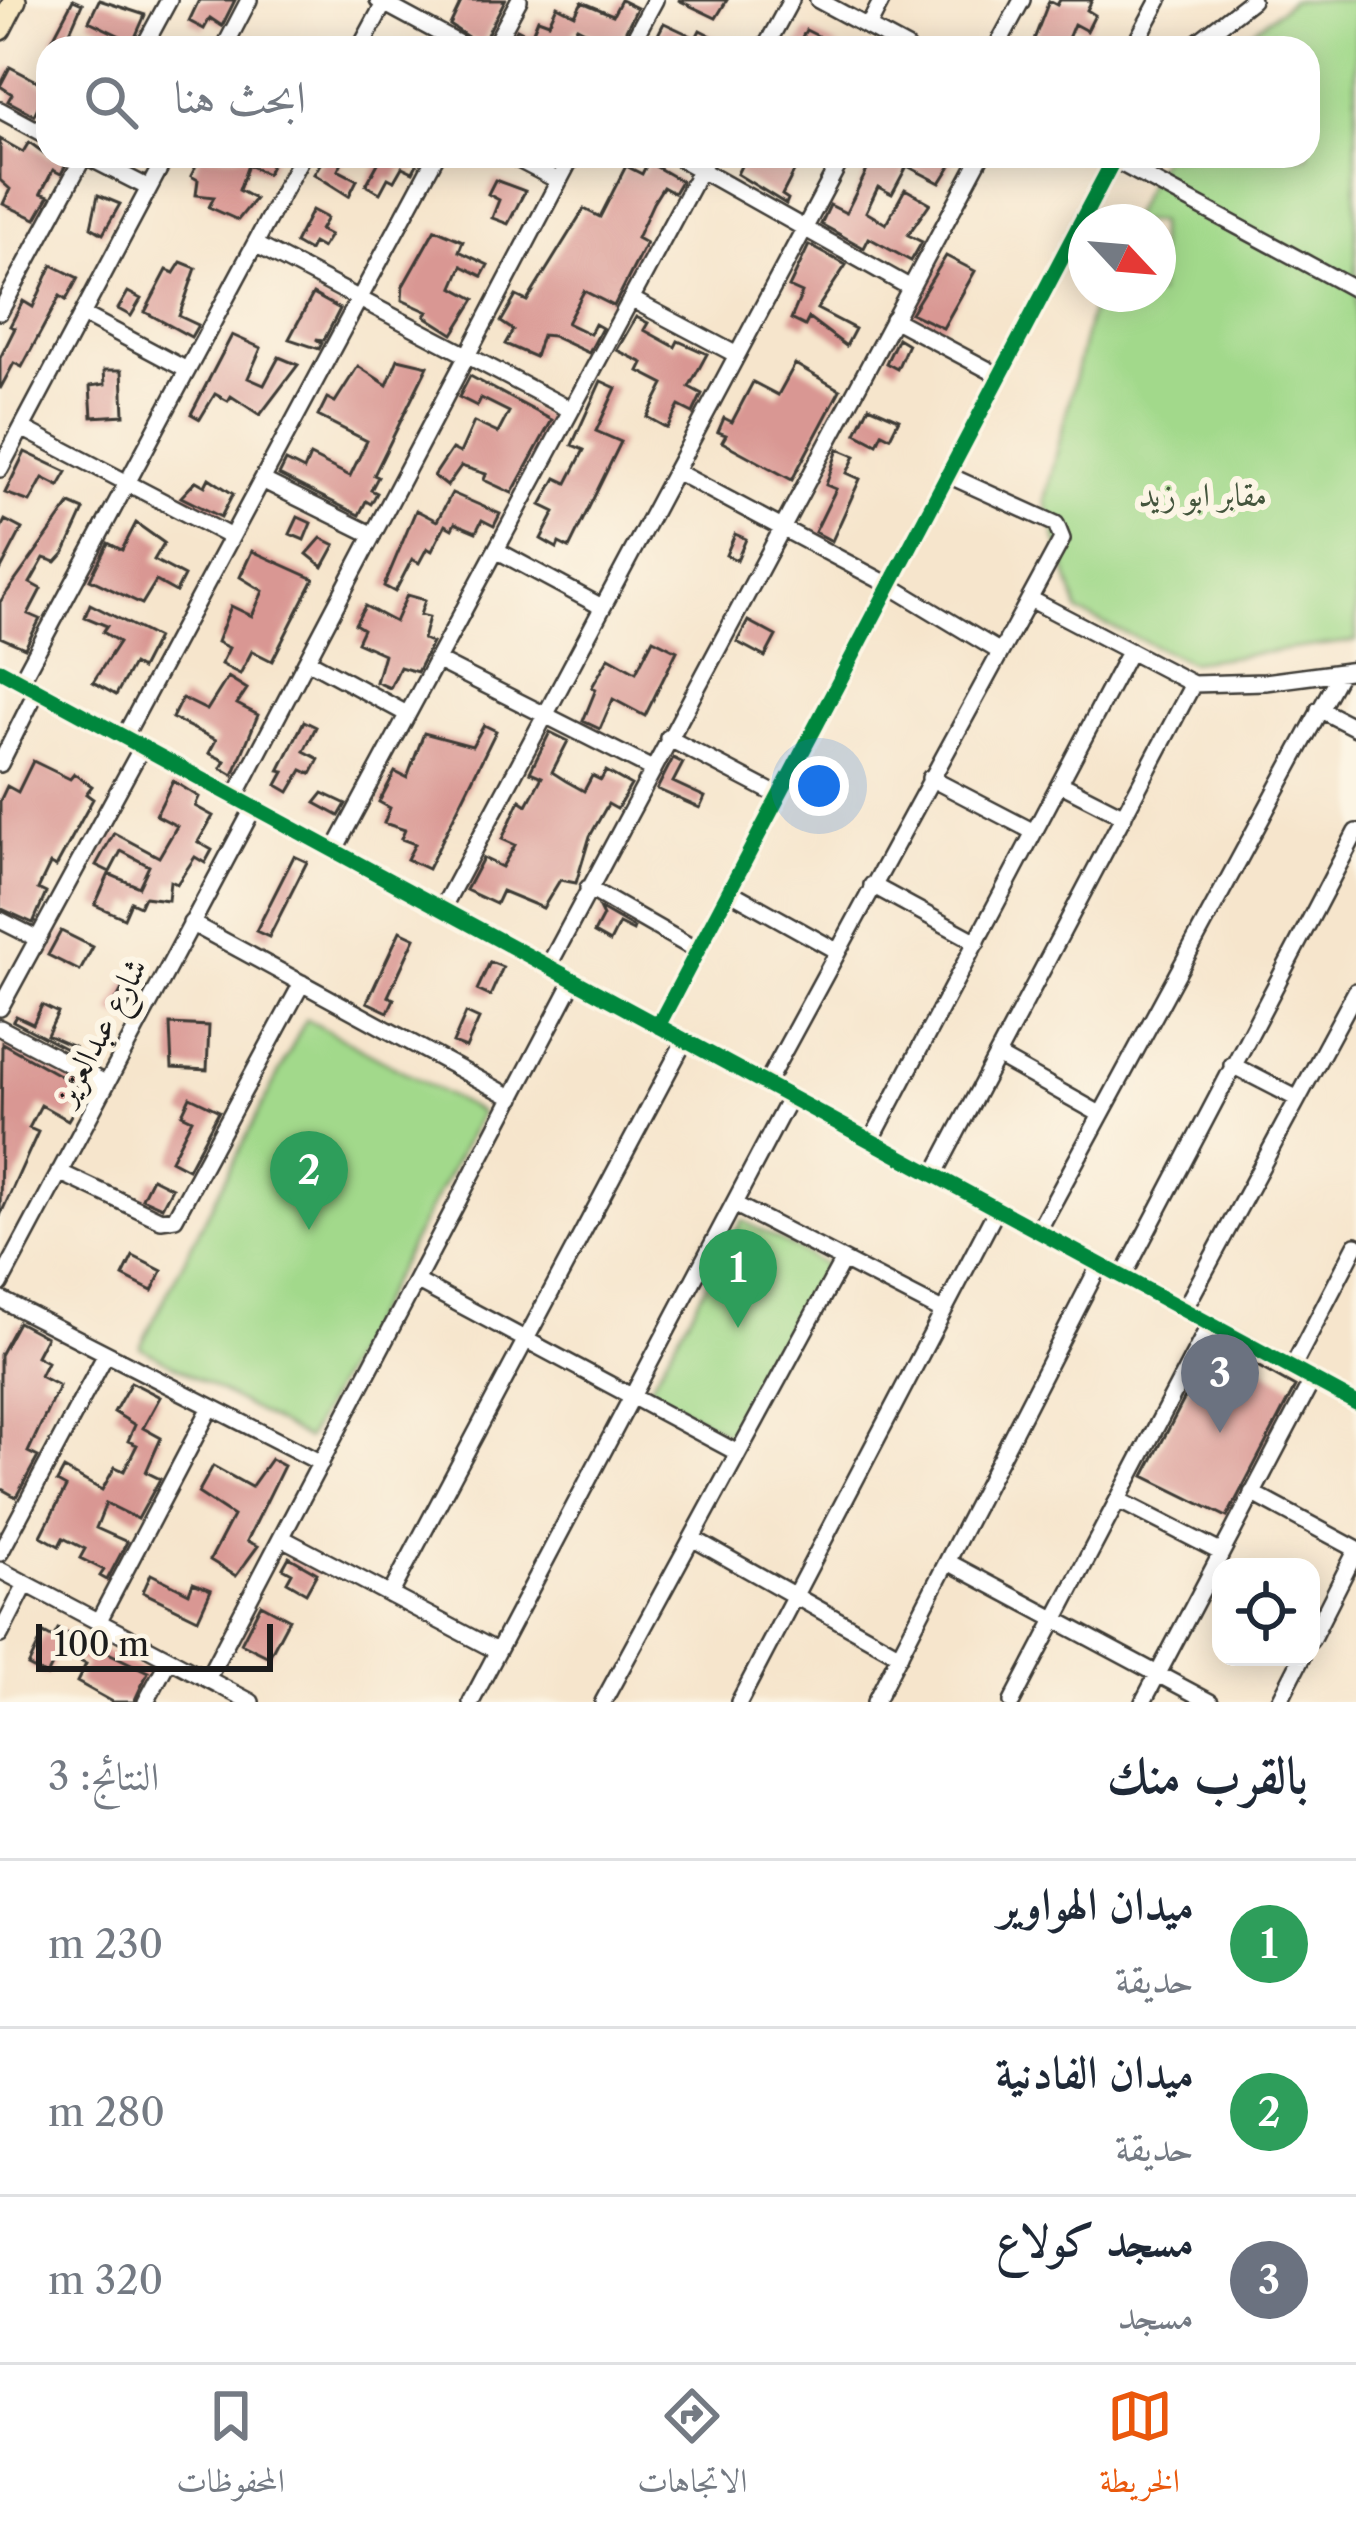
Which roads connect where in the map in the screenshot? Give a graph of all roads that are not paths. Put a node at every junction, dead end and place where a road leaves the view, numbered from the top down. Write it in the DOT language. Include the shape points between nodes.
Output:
graph roads {
  1 [pos="15,0"];
  2 [pos="169,0"];
  3 [pos="249,0"];
  4 [pos="519,0"];
  5 [pos="655,0"];
  6 [pos="791,0"];
  7 [pos="818,0"];
  8 [pos="882,0"];
  9 [pos="1022,0"];
  10 [pos="1159,0"];
  11 [pos="1252,0"];
  12 [pos="383,1"];
  13 [pos="868,27"];
  14 [pos="0,29"];
  15 [pos="155,36"];
  16 [pos="230,36"];
  17 [pos="366,36"];
  18 [pos="446,36"];
  19 [pos="500,36"];
  20 [pos="636,36"];
  21 [pos="772,36"];
  22 [pos="884,36"];
  23 [pos="1002,36"];
  24 [pos="1140,36"];
  25 [pos="1206,36"];
  26 [pos="0,110"];
  27 [pos="36,130"];
  28 [pos="78,168"];
  29 [pos="109,168"];
  30 [pos="160,168"];
  31 [pos="296,168"];
  32 [pos="429,168"];
  33 [pos="534,168"];
  34 [pos="566,168"];
  35 [pos="701,168"];
  36 [pos="713,168"];
  37 [pos="837,168"];
  38 [pos="974,168"];
  39 [pos="1117,168"];
  40 [pos="1135,168"];
  41 [pos="559,181"];
  42 [pos="149,188"];
  43 [pos="804,230"];
  44 [pos="255,244"];
  45 [pos="909,287"];
  46 [pos="1356,290"];
  47 [pos="358,299"];
  48 [pos="631,299"];
  49 [pos="0,312"];
  50 [pos="82,314"];
  51 [pos="893,319"];
  52 [pos="737,355"];
  53 [pos="467,356"];
  54 [pos="188,370"];
  55 [pos="1000,376"];
  56 [pos="571,410"];
  57 [pos="22,428"];
  58 [pos="0,469"];
  59 [pos="675,471"];
  60 [pos="948,475"];
  61 [pos="262,481"];
  62 [pos="127,483"];
  63 [pos="780,526"];
  64 [pos="373,536"];
  65 [pos="231,537"];
  66 [pos="496,550"];
  67 [pos="889,585"];
  68 [pos="1032,600"];
  69 [pos="602,607"];
  70 [pos="998,650"];
  71 [pos="1128,654"];
  72 [pos="307,660"];
  73 [pos="436,660"];
  74 [pos="0,670"];
  75 [pos="1348,672"];
  76 [pos="21,681"];
  77 [pos="1193,684"];
  78 [pos="38,690"];
  79 [pos="1319,710"];
  80 [pos="546,712"];
  81 [pos="406,714"];
  82 [pos="1356,728"];
  83 [pos="124,737"];
  84 [pos="668,739"];
  85 [pos="142,747"];
  86 [pos="0,764"];
  87 [pos="652,770"];
  88 [pos="930,778"];
  89 [pos="1061,784"];
  90 [pos="779,796"];
  91 [pos="235,797"];
  92 [pos="254,807"];
  93 [pos="1124,816"];
  94 [pos="1034,832"];
  95 [pos="1356,832"];
  96 [pos="334,851"];
  97 [pos="872,885"];
  98 [pos="588,888"];
  99 [pos="729,891"];
  100 [pos="442,909"];
  101 [pos="0,920"];
  102 [pos="191,923"];
  103 [pos="38,939"];
  104 [pos="977,942"];
  105 [pos="835,950"];
  106 [pos="698,951"];
  107 [pos="549,965"];
  108 [pos="574,980"];
  109 [pos="302,983"];
  110 [pos="1356,991"];
  111 [pos="0,1008"];
  112 [pos="658,1026"];
  113 [pos="0,1028"];
  114 [pos="685,1040"];
  115 [pos="998,1056"];
  116 [pos="1232,1065"];
  117 [pos="105,1083"];
  118 [pos="766,1084"];
  119 [pos="513,1097"];
  120 [pos="790,1097"];
  121 [pos="1296,1098"];
  122 [pos="1100,1114"];
  123 [pos="871,1141"];
  124 [pos="59,1172"];
  125 [pos="934,1175"];
  126 [pos="736,1205"];
  127 [pos="997,1209"];
  128 [pos="1038,1231"];
  129 [pos="1356,1245"];
  130 [pos="843,1260"];
  131 [pos="1100,1264"];
  132 [pos="1123,1277"];
  133 [pos="416,1282"];
  134 [pos="0,1284"];
  135 [pos="0,1299"];
  136 [pos="1184,1310"];
  137 [pos="942,1311"];
  138 [pos="1210,1324"];
  139 [pos="527,1342"];
  140 [pos="106,1354"];
  141 [pos="1292,1368"];
  142 [pos="1313,1379"];
  143 [pos="632,1397"];
  144 [pos="1356,1403"];
  145 [pos="211,1407"];
  146 [pos="738,1453"];
  147 [pos="321,1463"];
  148 [pos="1252,1492"];
  149 [pos="1118,1500"];
  150 [pos="282,1538"];
  151 [pos="692,1538"];
  152 [pos="1356,1550"];
  153 [pos="1220,1552"];
  154 [pos="0,1553"];
  155 [pos="948,1562"];
  156 [pos="0,1570"];
  157 [pos="26,1584"];
  158 [pos="390,1595"];
  159 [pos="794,1596"];
  160 [pos="1056,1619"];
  161 [pos="98,1622"];
  162 [pos="1320,1622"];
  163 [pos="0,1635"];
  164 [pos="497,1652"];
  165 [pos="900,1654"];
  166 [pos="169,1659"];
  167 [pos="1297,1666"];
  168 [pos="1158,1674"];
  169 [pos="206,1678"];
  170 [pos="146,1702"];
  171 [pos="251,1702"];
  172 [pos="471,1702"];
  173 [pos="603,1702"];
  174 [pos="739,1702"];
  175 [pos="875,1702"];
  176 [pos="1012,1702"];
  177 [pos="1143,1702"];
  178 [pos="1210,1702"];
  179 [pos="1279,1702"];
  1 -- 14 [label="street"];
  2 -- 15 [label="street"];
  3 -- 16 [label="street"];
  4 -- 19 [label="street"];
  5 -- 20 [label="street"];
  6 -- 21 [label="street"];
  7 -- 13 [label="street"];
  8 -- 13 [label="street"];
  9 -- 23 [label="street"];
  10 -- 24 [label="street"];
  11 -- 25 [label="street"];
  12 -- 17 [label="street"];
  12 -- 18 [label="street"];
  13 -- 22 [label="street"];
  26 -- 27 [label="street"];
  28 -- 49 [label="street"];
  29 -- 42 [label="street"];
  30 -- 42 [label="street"];
  31 -- 44 [label="street"];
  32 -- 47 [label="street"];
  33 -- 41 [label="street"];
  34 -- 41 [label="street"];
  35 -- 48 [label="street"];
  36 -- 43 [label="street"];
  37 -- 43 [label="street"];
  38 -- 45 [label="street"];
  39 -- 55 [label="street"];
  40 -- 46 [label="street"];
  41 -- 53 [label="street"];
  42 -- 50 [label="street"];
  43 -- 45 [label="street"];
  43 -- 52 [label="street"];
  44 -- 47 [label="street"];
  44 -- 54 [label="street"];
  45 -- 51 [label="street"];
  47 -- 53 [label="street"];
  47 -- 61 [label="street"];
  48 -- 52 [label="street"];
  48 -- 56 [label="street"];
  50 -- 54 [label="street"];
  50 -- 57 [label="street"];
  51 -- 55 [label="street"];
  51 -- 63 [label="street"];
  52 -- 59 [label="street"];
  53 -- 56 [label="street"];
  53 -- 64 [label="street"];
  54 -- 62 [label="street"];
  55 -- 60 [label="street"];
  56 -- 66 [label="street"];
  57 -- 58 [label="street"];
  57 -- 62 [label="street"];
  59 -- 63 [label="street"];
  59 -- 69 [label="street"];
  60 -- 67 [label="street"];
  60 -- 68 [label="street" via="1061,530"];
  61 -- 64 [label="street"];
  61 -- 65 [label="street"];
  62 -- 65 [label="street"];
  62 -- 76 [label="street"];
  63 -- 67 [label="street"];
  63 -- 84 [label="street"];
  64 -- 72 [label="street"];
  65 -- 83 [label="street"];
  66 -- 69 [label="street"];
  66 -- 73 [label="street"];
  67 -- 70 [label="street"];
  67 -- 90 [label="street"];
  68 -- 70 [label="street"];
  68 -- 71 [label="street"];
  69 -- 80 [label="street"];
  70 -- 88 [label="street"];
  71 -- 77 [label="street"];
  71 -- 89 [label="street"];
  72 -- 81 [label="street"];
  72 -- 91 [label="street"];
  73 -- 80 [label="street"];
  73 -- 81 [label="street"];
  74 -- 76 [label="street"];
  75 -- 77 [label="street"];
  75 -- 79 [label="street"];
  76 -- 78 [label="street"];
  77 -- 93 [label="street"];
  78 -- 83 [label="street"];
  78 -- 86 [label="street"];
  79 -- 82 [label="street"];
  79 -- 122 [label="street"];
  80 -- 87 [label="street"];
  80 -- 100 [label="street"];
  81 -- 96 [label="street"];
  83 -- 85 [label="street"];
  84 -- 87 [label="street"];
  84 -- 90 [label="street"];
  85 -- 91 [label="street"];
  85 -- 103 [label="street"];
  87 -- 98 [label="street"];
  88 -- 94 [label="street"];
  88 -- 97 [label="street"];
  89 -- 93 [label="street"];
  89 -- 94 [label="street"];
  90 -- 99 [label="street"];
  91 -- 92 [label="street"];
  92 -- 96 [label="street"];
  92 -- 102 [label="street, شارع عبدالعزيز"];
  93 -- 115 [label="street"];
  94 -- 104 [label="street"];
  95 -- 116 [label="street"];
  96 -- 100 [label="street"];
  97 -- 104 [label="street"];
  97 -- 105 [label="street"];
  98 -- 106 [label="street"];
  98 -- 107 [label="street"];
  99 -- 105 [label="street"];
  99 -- 106 [label="street"];
  100 -- 107 [label="street"];
  101 -- 103 [label="street"];
  102 -- 109 [label="street"];
  102 -- 117 [label="street, شارع عبدالعزيز"];
  103 -- 111 [label="street"];
  104 -- 123 [label="street"];
  105 -- 118 [label="street"];
  106 -- 112 [label="street"];
  107 -- 108 [label="street"];
  108 -- 112 [label="street"];
  108 -- 119 [label="street"];
  109 -- 119 [label="street"];
  109 -- 124 [label="street" via="175,1218 160,1220"];
  110 -- 121 [label="street"];
  112 -- 114 [label="street"];
  113 -- 117 [label="street"];
  114 -- 118 [label="street"];
  114 -- 139 [label="street"];
  115 -- 122 [label="street"];
  115 -- 125 [label="street"];
  116 -- 121 [label="street"];
  116 -- 132 [label="street"];
  117 -- 124 [label="street, شارع عبدالعزيز"];
  118 -- 120 [label="street"];
  119 -- 133 [label="street"];
  120 -- 123 [label="street"];
  120 -- 126 [label="street"];
  121 -- 136 [label="street"];
  122 -- 128 [label="street"];
  123 -- 125 [label="street"];
  124 -- 134 [label="street, شارع عبدالعزيز"];
  125 -- 127 [label="street"];
  126 -- 130 [label="street"];
  126 -- 143 [label="street"];
  127 -- 128 [label="street"];
  127 -- 137 [label="street"];
  128 -- 131 [label="street"];
  129 -- 141 [label="street"];
  130 -- 137 [label="street"];
  130 -- 146 [label="street"];
  131 -- 132 [label="street"];
  131 -- 155 [label="street"];
  132 -- 136 [label="street"];
  133 -- 139 [label="street"];
  133 -- 147 [label="street"];
  135 -- 140 [label="street"];
  136 -- 138 [label="street"];
  137 -- 159 [label="street"];
  138 -- 141 [label="street"];
  138 -- 149 [label="street"];
  139 -- 143 [label="street"];
  139 -- 158 [label="street"];
  140 -- 145 [label="street"];
  140 -- 154 [label="street"];
  141 -- 142 [label="street"];
  142 -- 144 [label="street"];
  142 -- 148 [label="street"];
  143 -- 146 [label="street"];
  143 -- 164 [label="street"];
  145 -- 147 [label="street"];
  145 -- 161 [label="street"];
  146 -- 151 [label="street"];
  147 -- 150 [label="street"];
  148 -- 152 [label="street"];
  148 -- 153 [label="street"];
  149 -- 153 [label="street"];
  149 -- 160 [label="street"];
  150 -- 158 [label="street"];
  150 -- 169 [label="street"];
  151 -- 159 [label="street"];
  151 -- 173 [label="street"];
  152 -- 162 [label="street"];
  153 -- 168 [label="street"];
  155 -- 160 [label="street"];
  155 -- 165 [label="street"];
  156 -- 157 [label="street"];
  157 -- 161 [label="street"];
  157 -- 163 [label="street"];
  158 -- 164 [label="street"];
  159 -- 165 [label="street"];
  159 -- 174 [label="street"];
  160 -- 168 [label="street"];
  160 -- 176 [label="street"];
  161 -- 166 [label="street"];
  164 -- 172 [label="street"];
  165 -- 175 [label="street"];
  166 -- 169 [label="street"];
  166 -- 170 [label="street"];
  167 -- 179 [label="street"];
  168 -- 177 [label="street"];
  168 -- 178 [label="street"];
  169 -- 171 [label="street"];
}
